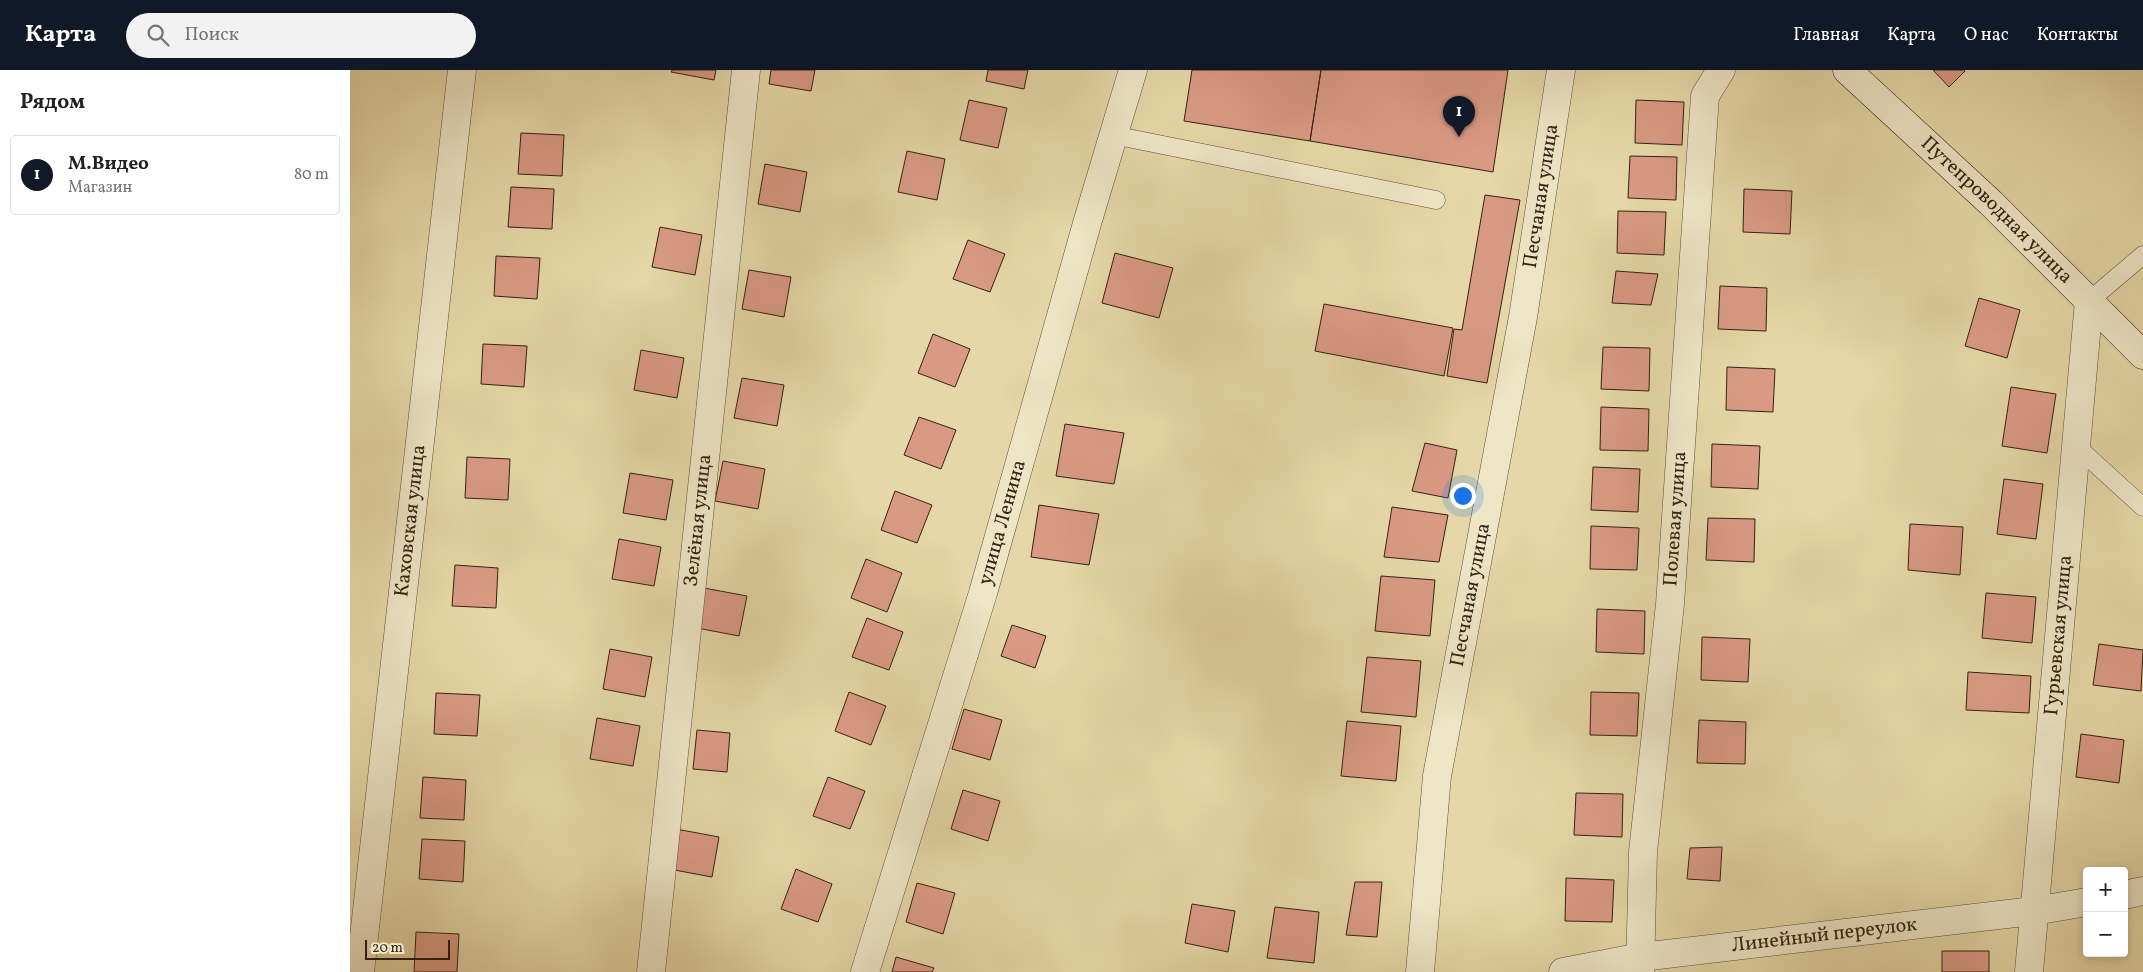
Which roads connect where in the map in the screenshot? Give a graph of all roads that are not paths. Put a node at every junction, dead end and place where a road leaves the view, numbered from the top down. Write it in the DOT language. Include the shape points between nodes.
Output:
graph roads {
  1 [pos="462,70"];
  2 [pos="746,70"];
  3 [pos="1133,70"];
  4 [pos="1561,70"];
  5 [pos="1721,70"];
  6 [pos="1848,70"];
  7 [pos="1113,135"];
  8 [pos="1436,200"];
  9 [pos="2143,255"];
  10 [pos="2089,300"];
  11 [pos="2143,355"];
  12 [pos="2076,446"];
  13 [pos="2143,507"];
  14 [pos="2143,891"];
  15 [pos="2128,894"];
  16 [pos="2083,903"];
  17 [pos="2034,911"];
  18 [pos="1640,965"];
  19 [pos="360,972"];
  20 [pos="652,972"];
  21 [pos="865,972"];
  22 [pos="1420,972"];
  23 [pos="1563,972"];
  24 [pos="2028,972"];
  1 -- 19 [label="street, Каховская улица"];
  2 -- 20 [label="street, Зелёная улица"];
  3 -- 7 [label="street, улица Ленина"];
  4 -- 22 [label="street, Песчаная улица" via="1523,316 1437,776"];
  5 -- 18 [label="street, Полевая улица" via="1705,96 1670,604 1643,852"];
  6 -- 10 [label="street, Путепроводная улица" via="1991,203"];
  7 -- 8 [label="lane"];
  7 -- 21 [label="street, улица Ленина" via="983,593"];
  9 -- 10 [label="lane"];
  10 -- 11 [label="street, Путепроводная улица"];
  10 -- 12 [label="street, Гурьевская улица"];
  12 -- 13 [label="lane"];
  12 -- 17 [label="street, Гурьевская улица"];
  14 -- 15 [label="street"];
  16 -- 17 [label="street, Линейный переулок"];
  17 -- 18 [label="street, Линейный переулок"];
  17 -- 24 [label="street, Гурьевская улица"];
  18 -- 23 [label="street, Линейный переулок"];
}
